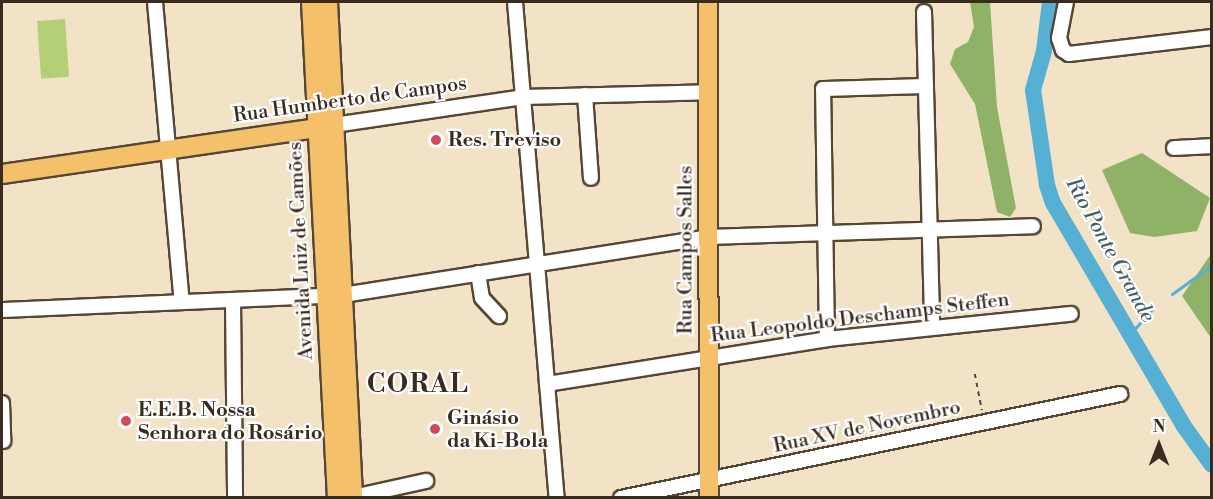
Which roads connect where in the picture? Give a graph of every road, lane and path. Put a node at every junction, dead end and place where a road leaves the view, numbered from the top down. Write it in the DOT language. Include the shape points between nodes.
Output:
graph roads {
  1 [pos="155,2"];
  2 [pos="311,2"];
  3 [pos="328,2"];
  4 [pos="515,2"];
  5 [pos="708,2"];
  6 [pos="1066,2"];
  7 [pos="924,12"];
  8 [pos="1212,37"];
  9 [pos="926,86"];
  10 [pos="708,92"];
  11 [pos="585,95"];
  12 [pos="523,97"];
  13 [pos="326,126"];
  14 [pos="1212,146"];
  15 [pos="1174,148"];
  16 [pos="168,149"];
  17 [pos="2,174"];
  18 [pos="591,178"];
  19 [pos="1033,226"];
  20 [pos="929,230"];
  21 [pos="825,233"];
  22 [pos="708,237"];
  23 [pos="537,264"];
  24 [pos="478,273"];
  25 [pos="335,295"];
  26 [pos="233,300"];
  27 [pos="182,302"];
  28 [pos="2,310"];
  29 [pos="1071,314"];
  30 [pos="499,316"];
  31 [pos="932,326"];
  32 [pos="827,339"];
  33 [pos="708,356"];
  34 [pos="975,374"];
  35 [pos="547,384"];
  36 [pos="1120,394"];
  37 [pos="2,403"];
  38 [pos="985,422"];
  39 [pos="3,441"];
  40 [pos="426,481"];
  41 [pos="709,488"];
  42 [pos="353,497"];
  43 [pos="235,498"];
  44 [pos="337,498"];
  45 [pos="557,498"];
  46 [pos="621,498"];
  1 -- 16 [label="street"];
  2 -- 13 [label="main road, Avenida Luiz de Camões"];
  3 -- 13 [label="main road, Avenida Luiz de Camões"];
  4 -- 12 [label="street"];
  5 -- 10 [label="main road, Rua Campos Salles"];
  6 -- 8 [label="street" via="1059,38 1063,50 1078,55"];
  7 -- 9 [label="street"];
  9 -- 20 [label="street"];
  9 -- 21 [label="street" via="823,89"];
  10 -- 11 [label="street, Rua Humberto de Campos"];
  10 -- 22 [label="main road, Rua Campos Salles"];
  11 -- 12 [label="street, Rua Humberto de Campos"];
  11 -- 18 [label="street"];
  12 -- 13 [label="street, Rua Humberto de Campos"];
  12 -- 23 [label="street"];
  13 -- 16 [label="main road, Rua Humberto de Campos"];
  13 -- 25 [label="main road, Avenida Luiz de Camões"];
  14 -- 15 [label="street"];
  16 -- 17 [label="main road, Rua Humberto de Campos"];
  16 -- 27 [label="street"];
  19 -- 20 [label="street"];
  20 -- 21 [label="street"];
  20 -- 31 [label="street"];
  21 -- 22 [label="street"];
  21 -- 32 [label="street"];
  22 -- 23 [label="street"];
  22 -- 33 [label="main road, Rua Campos Salles"];
  23 -- 24 [label="street"];
  23 -- 35 [label="street"];
  24 -- 25 [label="street"];
  24 -- 30 [label="street" via="482,298"];
  25 -- 26 [label="street"];
  25 -- 42 [label="main road, Avenida Luiz de Camões"];
  25 -- 44 [label="main road, Avenida Luiz de Camões"];
  26 -- 27 [label="street"];
  26 -- 43 [label="street"];
  27 -- 28 [label="street"];
  29 -- 31 [label="street, Rua Leopoldo Deschamps Steffen"];
  31 -- 32 [label="street, Rua Leopoldo Deschamps Steffen"];
  32 -- 33 [label="street, Rua Leopoldo Deschamps Steffen"];
  33 -- 35 [label="street, Rua Leopoldo Deschamps Steffen"];
  33 -- 41 [label="main road, Rua Campos Salles"];
  34 -- 38 [label="path"];
  35 -- 45 [label="street"];
  36 -- 38 [label="street, Rua XV de Novembro"];
  37 -- 39 [label="street"];
  38 -- 41 [label="street, Rua XV de Novembro"];
  40 -- 42 [label="street"];
  41 -- 46 [label="street, Rua XV de Novembro"];
}
